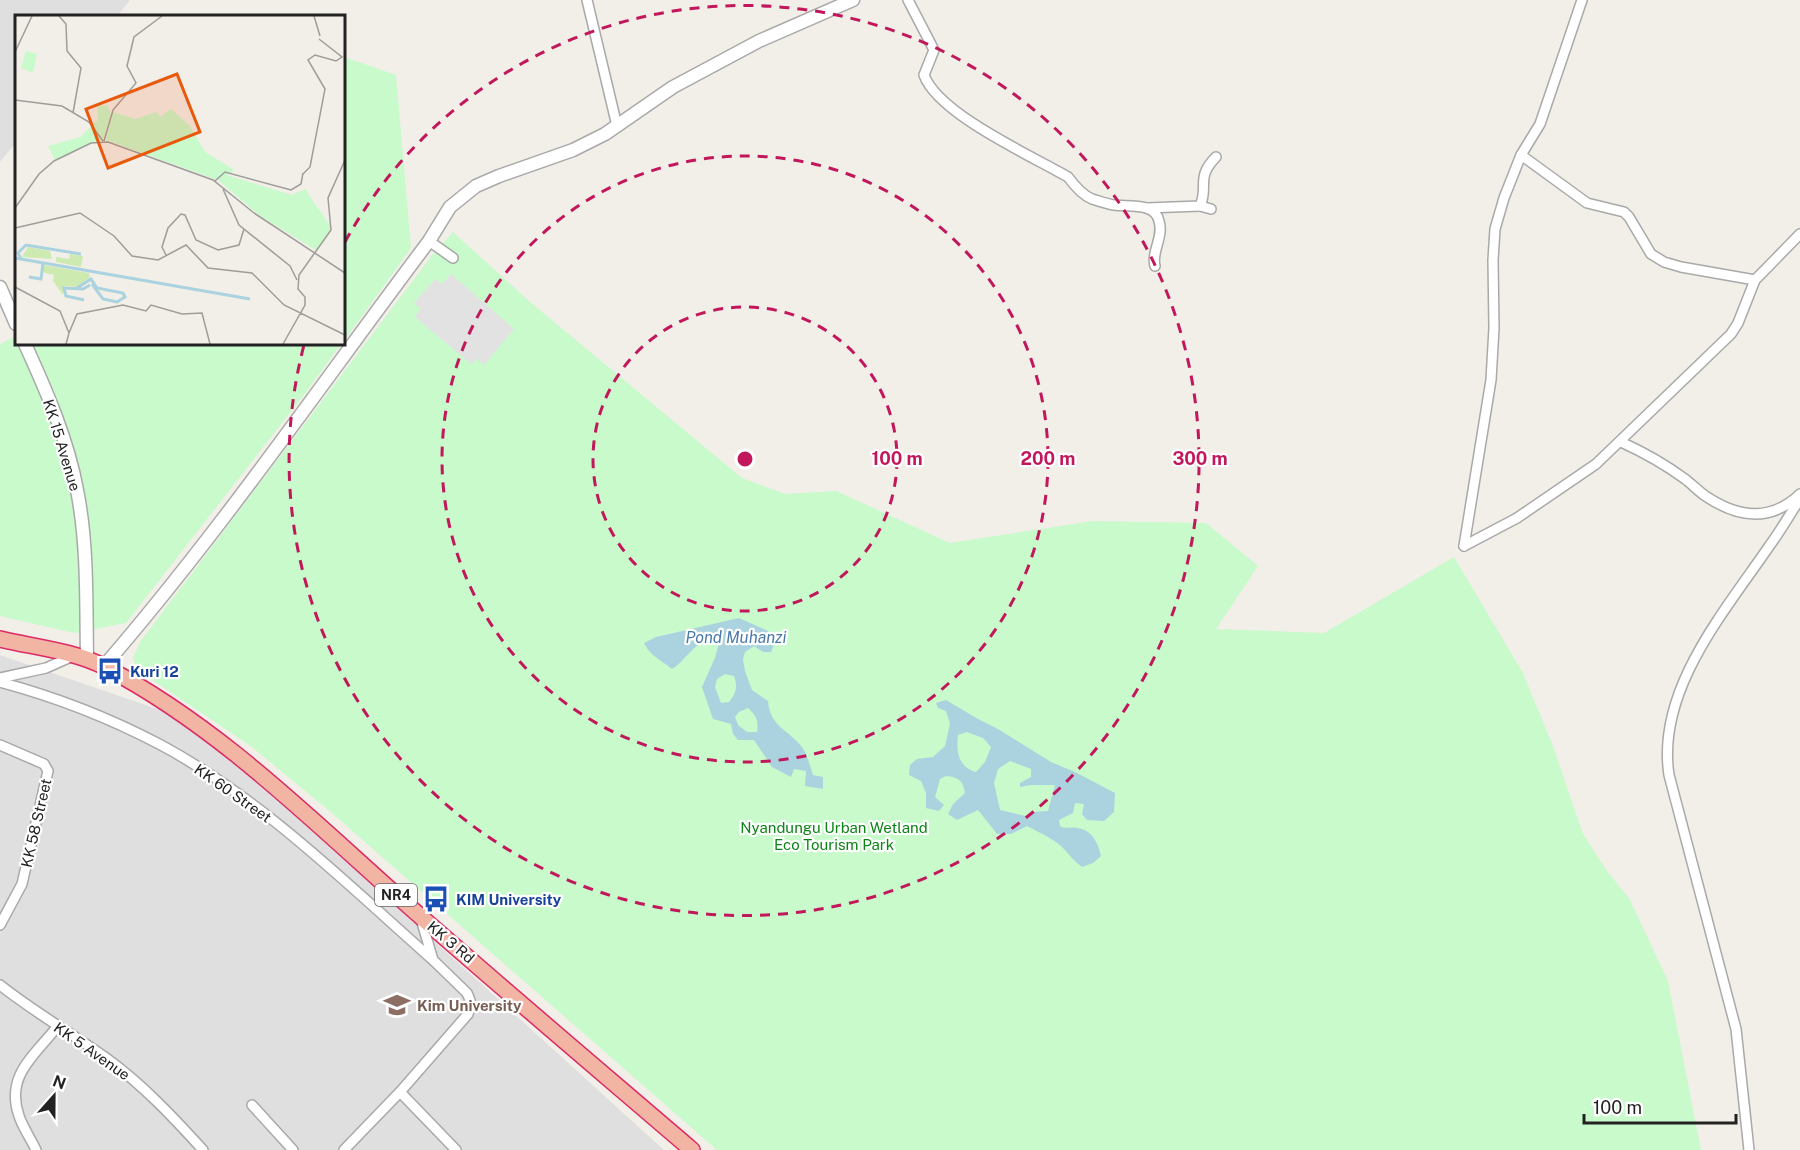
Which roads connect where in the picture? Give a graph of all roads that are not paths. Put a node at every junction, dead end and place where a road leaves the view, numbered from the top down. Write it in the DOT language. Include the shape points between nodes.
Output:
graph roads {
  1 [pos="587,0"];
  2 [pos="853,0"];
  3 [pos="908,0"];
  4 [pos="1582,0"];
  5 [pos="617,126"];
  6 [pos="1521,155"];
  7 [pos="1216,157"];
  8 [pos="1200,206"];
  9 [pos="1176,207"];
  10 [pos="1147,208"];
  11 [pos="1212,209"];
  12 [pos="1159,221"];
  13 [pos="1800,234"];
  14 [pos="429,241"];
  15 [pos="453,258"];
  16 [pos="1155,267"];
  17 [pos="1755,280"];
  18 [pos="0,287"];
  19 [pos="15,322"];
  20 [pos="25,345"];
  21 [pos="1621,442"];
  22 [pos="1800,494"];
  23 [pos="1800,499"];
  24 [pos="0,639"];
  25 [pos="80,658"];
  26 [pos="104,666"];
  27 [pos="0,680"];
  28 [pos="0,746"];
  29 [pos="420,916"];
  30 [pos="0,925"];
  31 [pos="433,960"];
  32 [pos="0,985"];
  33 [pos="57,1027"];
  34 [pos="400,1092"];
  35 [pos="252,1105"];
  36 [pos="36,1150"];
  37 [pos="203,1150"];
  38 [pos="293,1150"];
  39 [pos="344,1150"];
  40 [pos="456,1150"];
  41 [pos="692,1150"];
  42 [pos="1749,1150"];
  1 -- 5 [label="street"];
  2 -- 5 [label="street" via="759,41 674,87"];
  3 -- 10 [label="street" via="934,50 924,75 939,98 996,137 1068,177 1089,198"];
  4 -- 6 [label="street" via="1540,124"];
  5 -- 14 [label="street" via="573,150 476,186 450,207"];
  6 -- 17 [label="street" via="1587,203 1624,212 1651,254 1664,262"];
  6 -- 21 [label="street" via="1495,229 1491,380 1464,546 1565,487"];
  7 -- 8 [label="street" via="1204,175"];
  8 -- 9 [label="street"];
  8 -- 11 [label="street"];
  9 -- 10 [label="street"];
  9 -- 12 [label="street"];
  10 -- 12 [label="street"];
  12 -- 16 [label="street"];
  13 -- 17 [label="street"];
  14 -- 15 [label="street"];
  14 -- 26 [label="street" via="241,494"];
  17 -- 21 [label="street" via="1731,334"];
  18 -- 19 [label="street"];
  20 -- 25 [label="street, KK 15 Avenue" via="65,444 77,488 82,522"];
  21 -- 22 [label="street" via="1685,479 1722,506 1751,515 1784,507"];
  23 -- 42 [label="street" via="1720,616 1689,669 1678,697 1666,755 1736,1029"];
  24 -- 25 [label="highway, NR4"];
  25 -- 26 [label="highway, KK 3 Rd / NR4"];
  25 -- 27 [label="street"];
  26 -- 29 [label="highway, KK 3 Rd / NR4" via="230,748"];
  27 -- 31 [label="street, KK 60 Street" via="105,718 208,774 255,806"];
  28 -- 30 [label="street, KK 58 Street" via="44,764 48,771 22,884"];
  29 -- 31 [label="street"];
  29 -- 41 [label="highway, KK 3 Rd / NR4"];
  31 -- 34 [label="street, KK 60 Street" via="467,993 471,1007"];
  32 -- 33 [label="street, KK 5 Avenue"];
  33 -- 36 [label="street" via="19,1074 15,1086 20,1118"];
  33 -- 37 [label="street, KK 5 Avenue" via="106,1058 164,1107"];
  34 -- 39 [label="street"];
  34 -- 40 [label="street"];
  35 -- 38 [label="street"];
}
